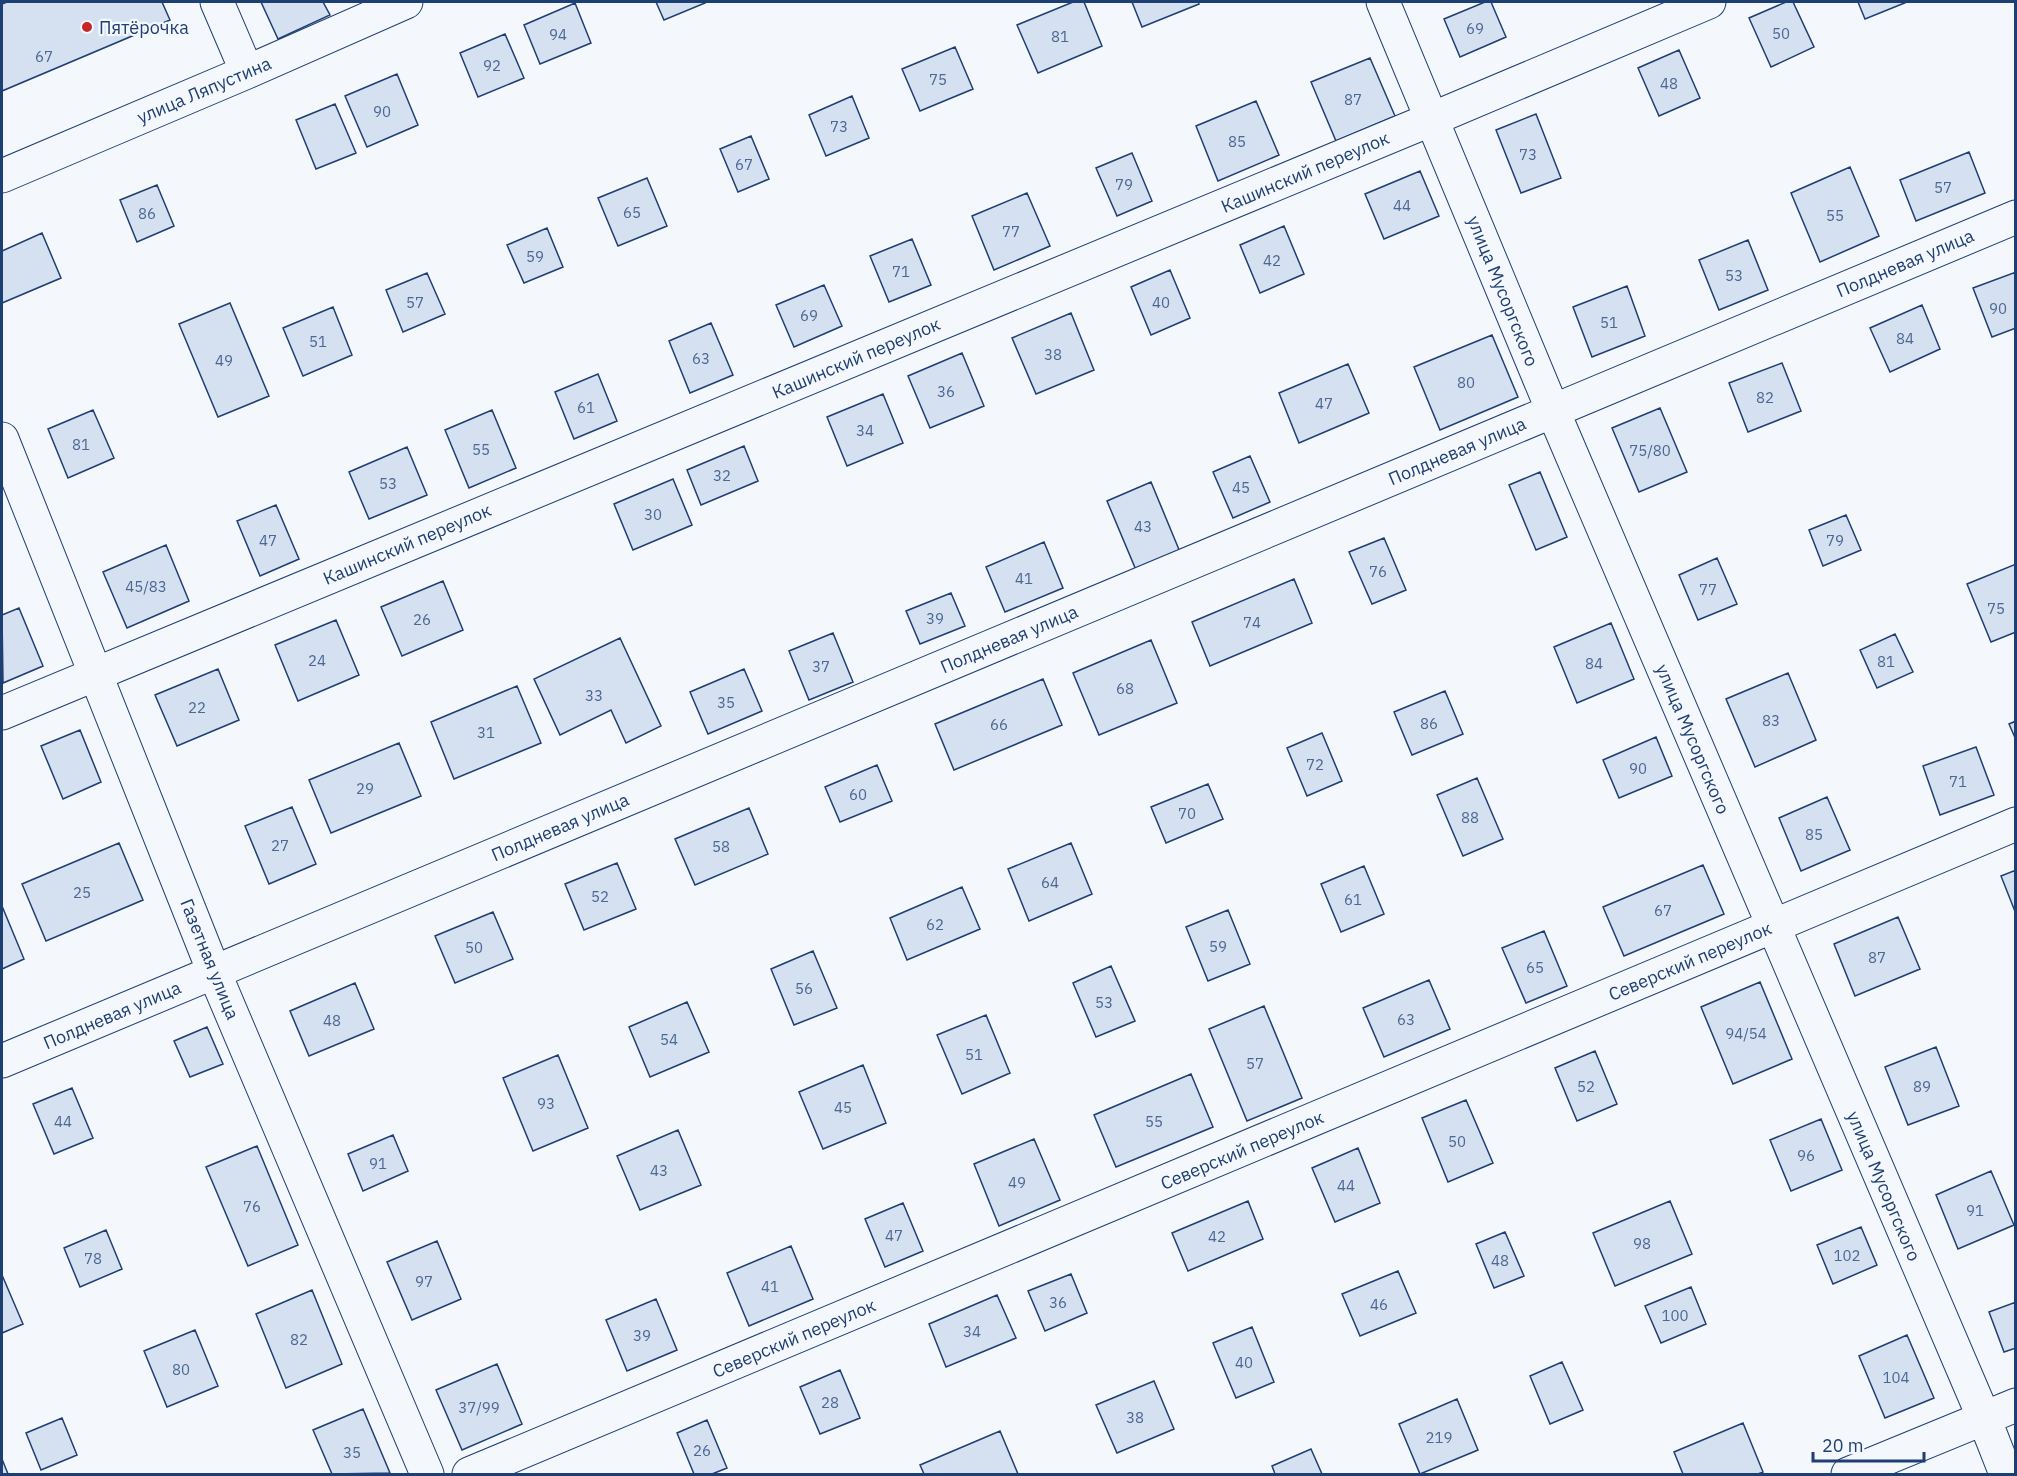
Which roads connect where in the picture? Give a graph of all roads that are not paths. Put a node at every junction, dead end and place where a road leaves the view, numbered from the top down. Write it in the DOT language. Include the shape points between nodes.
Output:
graph roads {
  1 [pos="217,2"];
  2 [pos="406,2"];
  3 [pos="1383,2"];
  4 [pos="1709,2"];
  5 [pos="247,72"];
  6 [pos="1432,119"];
  7 [pos="2,176"];
  8 [pos="2016,217"];
  9 [pos="1553,411"];
  10 [pos="2,439"];
  11 [pos="96,673"];
  12 [pos="2,713"];
  13 [pos="2016,825"];
  14 [pos="1773,926"];
  15 [pos="214,972"];
  16 [pos="2,1061"];
  17 [pos="2016,1405"];
  18 [pos="1984,1418"];
  19 [pos="427,1474"];
  20 [pos="469,1474"];
  21 [pos="1848,1474"];
  22 [pos="2006,1474"];
  1 -- 5 [label="street"];
  2 -- 5 [label="street, улица Ляпустина"];
  3 -- 6 [label="street, улица Мусоргского"];
  4 -- 6 [label="street, Кашинский переулок"];
  5 -- 7 [label="street, улица Ляпустина"];
  6 -- 9 [label="street, улица Мусоргского"];
  6 -- 11 [label="street, Кашинский переулок"];
  8 -- 9 [label="street, Полдневая улица"];
  9 -- 14 [label="street, улица Мусоргского"];
  9 -- 15 [label="street, Полдневая улица"];
  10 -- 11 [label="street, Газетная улица"];
  11 -- 12 [label="street, Кашинский переулок"];
  11 -- 15 [label="street, Газетная улица"];
  13 -- 14 [label="street, Северский переулок"];
  14 -- 18 [label="street, улица Мусоргского"];
  14 -- 20 [label="street, Северский переулок"];
  15 -- 16 [label="street, Полдневая улица"];
  15 -- 19 [label="street, Газетная улица"];
  17 -- 18 [label="street"];
  18 -- 21 [label="street"];
  18 -- 22 [label="street, улица Мусоргского"];
}
